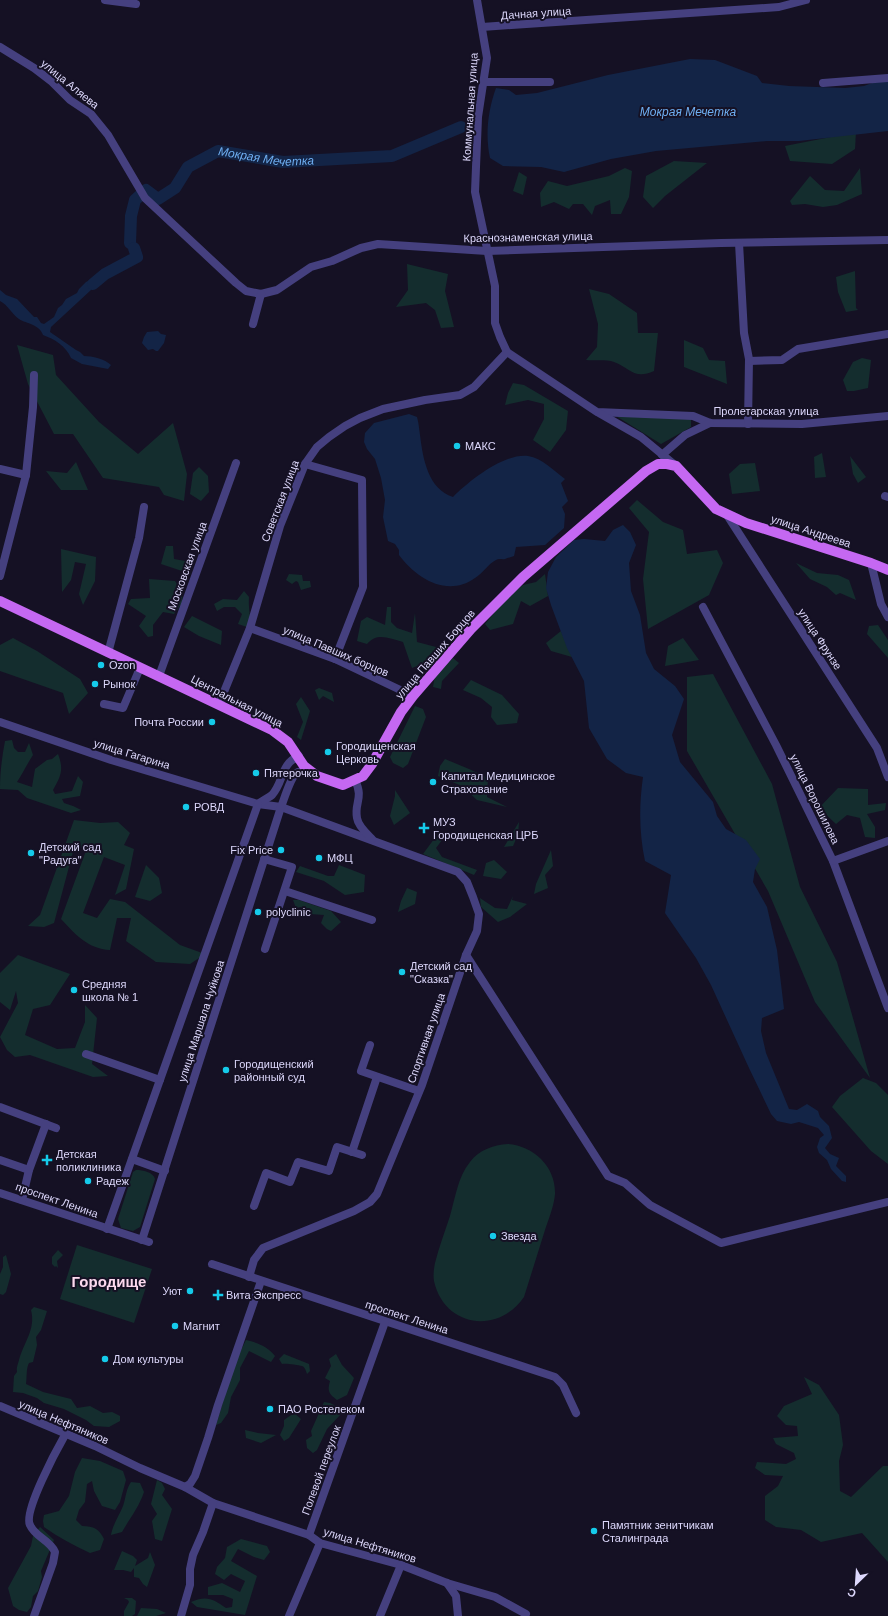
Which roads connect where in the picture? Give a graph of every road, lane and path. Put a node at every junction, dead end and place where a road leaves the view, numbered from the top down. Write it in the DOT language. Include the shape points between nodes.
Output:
graph roads {
  1 [pos="105,0"];
  2 [pos="477,0"];
  3 [pos="806,0"];
  4 [pos="136,4"];
  5 [pos="482,27"];
  6 [pos="0,47"];
  7 [pos="888,78"];
  8 [pos="484,82"];
  9 [pos="550,82"];
  10 [pos="823,83"];
  11 [pos="888,240"];
  12 [pos="739,243"];
  13 [pos="487,251"];
  14 [pos="262,294"];
  15 [pos="253,324"];
  16 [pos="888,334"];
  17 [pos="507,352"];
  18 [pos="749,361"];
  19 [pos="34,375"];
  20 [pos="597,412"];
  21 [pos="888,416"];
  22 [pos="710,423"];
  23 [pos="748,424"];
  24 [pos="662,455"];
  25 [pos="236,463"];
  26 [pos="305,464"];
  27 [pos="676,466"];
  28 [pos="0,468"];
  29 [pos="26,476"];
  30 [pos="144,507"];
  31 [pos="727,515"];
  32 [pos="871,563"];
  33 [pos="888,570"];
  34 [pos="0,576"];
  35 [pos="0,601"];
  36 [pos="703,607"];
  37 [pos="888,617"];
  38 [pos="250,628"];
  39 [pos="108,653"];
  40 [pos="335,660"];
  41 [pos="140,668"];
  42 [pos="159,676"];
  43 [pos="413,696"];
  44 [pos="104,704"];
  45 [pos="219,704"];
  46 [pos="0,722"];
  47 [pos="288,742"];
  48 [pos="299,756"];
  49 [pos="286,765"];
  50 [pos="298,772"];
  51 [pos="317,776"];
  52 [pos="888,777"];
  53 [pos="359,778"];
  54 [pos="258,804"];
  55 [pos="281,807"];
  56 [pos="374,841"];
  57 [pos="888,841"];
  58 [pos="264,859"];
  59 [pos="832,861"];
  60 [pos="285,891"];
  61 [pos="372,920"];
  62 [pos="265,949"];
  63 [pos="466,955"];
  64 [pos="888,1008"];
  65 [pos="370,1045"];
  66 [pos="86,1054"];
  67 [pos="377,1077"];
  68 [pos="160,1080"];
  69 [pos="419,1091"];
  70 [pos="0,1106"];
  71 [pos="46,1124"];
  72 [pos="56,1128"];
  73 [pos="352,1152"];
  74 [pos="362,1155"];
  75 [pos="132,1159"];
  76 [pos="0,1160"];
  77 [pos="29,1170"];
  78 [pos="165,1171"];
  79 [pos="0,1193"];
  80 [pos="22,1200"];
  81 [pos="888,1202"];
  82 [pos="254,1206"];
  83 [pos="107,1229"];
  84 [pos="145,1241"];
  85 [pos="212,1264"];
  86 [pos="248,1277"];
  87 [pos="260,1281"];
  88 [pos="385,1322"];
  89 [pos="0,1406"];
  90 [pos="576,1413"];
  91 [pos="65,1435"];
  92 [pos="185,1487"];
  93 [pos="213,1503"];
  94 [pos="309,1535"];
  95 [pos="320,1543"];
  96 [pos="401,1566"];
  97 [pos="446,1583"];
  98 [pos="526,1614"];
  99 [pos="34,1616"];
  100 [pos="181,1616"];
  101 [pos="289,1616"];
  102 [pos="380,1616"];
  103 [pos="458,1616"];
  1 -- 4 [label="street"];
  2 -- 5 [label="street, Коммунальная улица"];
  3 -- 5 [label="street, Дачная улица" via="779,7"];
  5 -- 8 [label="street, Коммунальная улица" via="487,58"];
  6 -- 14 [label="street, улица Аляева" via="51,80 70,100 91,114 108,135 145,198 246,291"];
  7 -- 10 [label="street"];
  8 -- 9 [label="street"];
  8 -- 13 [label="street, Коммунальная улица" via="478,117 475,192"];
  11 -- 12 [label="street, Краснознаменская улица"];
  12 -- 13 [label="street, Краснознаменская улица"];
  12 -- 18 [label="street" via="744,333"];
  13 -- 14 [label="street, Краснознаменская улица" via="378,244 367,246 311,267 277,290"];
  13 -- 17 [label="street, Коммунальная улица" via="495,286 495,322"];
  14 -- 15 [label="street"];
  16 -- 18 [label="street" via="798,349 782,360"];
  17 -- 20 [label="street"];
  17 -- 26 [label="street, Советская улица" via="474,387 460,395 403,404 360,418 329,437"];
  18 -- 23 [label="street"];
  19 -- 29 [label="street"];
  20 -- 22 [label="street, Пролетарская улица" via="693,416"];
  20 -- 24 [label="street" via="640,437"];
  21 -- 23 [label="street, Пролетарская улица" via="802,424"];
  22 -- 23 [label="street, Пролетарская улица"];
  22 -- 24 [label="street" via="685,435"];
  24 -- 27 [label="street"];
  25 -- 42 [label="street, Московская улица"];
  26 -- 38 [label="street, Советская улица" via="280,526"];
  26 -- 40 [label="street" via="362,480 363,587"];
  27 -- 31 [label="main road, улица Андреева" via="716,509"];
  27 -- 43 [label="main road, улица Павших Борцов" via="658,464 646,471 523,577 471,629"];
  28 -- 29 [label="street"];
  29 -- 34 [label="street"];
  30 -- 39 [label="street" via="139,538"];
  31 -- 32 [label="main road, улица Андреева"];
  31 -- 52 [label="street, улица Фрунзе" via="877,748"];
  32 -- 33 [label="main road, улица Андреева"];
  32 -- 37 [label="street" via="881,604"];
  35 -- 39 [label="main road, Центральная улица"];
  36 -- 59 [label="street, улица Ворошилова" via="776,745"];
  38 -- 40 [label="street, улица Павших борцов"];
  38 -- 45 [label="street, Советская улица"];
  39 -- 41 [label="main road, Центральная улица"];
  40 -- 43 [label="street, улица Павших борцов"];
  41 -- 42 [label="main road, Центральная улица"];
  41 -- 44 [label="street" via="123,708"];
  42 -- 45 [label="main road, Центральная улица"];
  43 -- 53 [label="main road, улица Павших Борцов" via="401,712 372,764"];
  45 -- 47 [label="main road, Центральная улица" via="272,730"];
  46 -- 54 [label="street, улица Гагарина" via="111,760"];
  47 -- 48 [label="main road, Центральная улица"];
  47 -- 49 [label="street" via="289,758"];
  48 -- 49 [label="street"];
  48 -- 50 [label="street"];
  48 -- 51 [label="main road, Центральная улица" via="304,766"];
  49 -- 54 [label="street" via="277,787"];
  50 -- 51 [label="street"];
  50 -- 55 [label="street, улица Маршала Чуйкова" via="293,776"];
  51 -- 53 [label="main road, Центральная улица" via="342,785"];
  53 -- 56 [label="street" via="360,794 356,819"];
  54 -- 55 [label="street, улица Гагарина"];
  54 -- 68 [label="street, улица Маршала Чуйкова"];
  55 -- 56 [label="street, Спортивная улица"];
  55 -- 58 [label="street, улица Маршала Чуйкова"];
  56 -- 63 [label="street, Спортивная улица" via="458,872 467,882 479,914 477,931"];
  57 -- 59 [label="street"];
  58 -- 60 [label="street" via="292,867"];
  58 -- 78 [label="street, улица Маршала Чуйкова"];
  59 -- 64 [label="street, улица Ворошилова"];
  60 -- 61 [label="street"];
  60 -- 62 [label="street"];
  63 -- 69 [label="street, Спортивная улица"];
  63 -- 81 [label="street" via="608,1176 625,1183 650,1205 721,1243"];
  65 -- 67 [label="street" via="361,1071"];
  66 -- 68 [label="street"];
  67 -- 69 [label="street"];
  67 -- 73 [label="street"];
  68 -- 75 [label="street, улица Маршала Чуйкова"];
  69 -- 86 [label="street, Спортивная улица" via="376,1194 370,1202 263,1248 254,1260"];
  70 -- 71 [label="street"];
  71 -- 72 [label="street"];
  71 -- 77 [label="street"];
  73 -- 74 [label="street"];
  73 -- 82 [label="street" via="337,1146 329,1171 298,1162 290,1182 266,1174"];
  75 -- 78 [label="street"];
  75 -- 83 [label="street, улица Маршала Чуйкова"];
  76 -- 77 [label="street"];
  77 -- 80 [label="street"];
  78 -- 84 [label="street, улица Маршала Чуйкова"];
  79 -- 80 [label="street, проспект Ленина"];
  80 -- 83 [label="street, проспект Ленина"];
  83 -- 84 [label="street, проспект Ленина"];
  85 -- 86 [label="street, проспект Ленина"];
  86 -- 87 [label="street, проспект Ленина"];
  87 -- 88 [label="street, проспект Ленина"];
  87 -- 92 [label="street" via="195,1476"];
  88 -- 90 [label="street, проспект Ленина" via="555,1377 563,1385"];
  88 -- 94 [label="street, Полевой переулок"];
  89 -- 91 [label="street, улица Нефтяников"];
  91 -- 92 [label="street, улица Нефтяников"];
  91 -- 99 [label="street" via="49,1466 29,1516 32,1529 50,1544 55,1552"];
  92 -- 93 [label="street, улица Нефтяников"];
  93 -- 94 [label="street, улица Нефтяников"];
  93 -- 100 [label="street" via="193,1555 190,1585"];
  94 -- 95 [label="street, улица Нефтяников"];
  95 -- 96 [label="street, улица Нефтяников"];
  95 -- 101 [label="street"];
  96 -- 97 [label="street, улица Нефтяников"];
  96 -- 102 [label="street"];
  97 -- 98 [label="street, улица Нефтяников" via="495,1597"];
  97 -- 103 [label="street" via="456,1596"];
}
